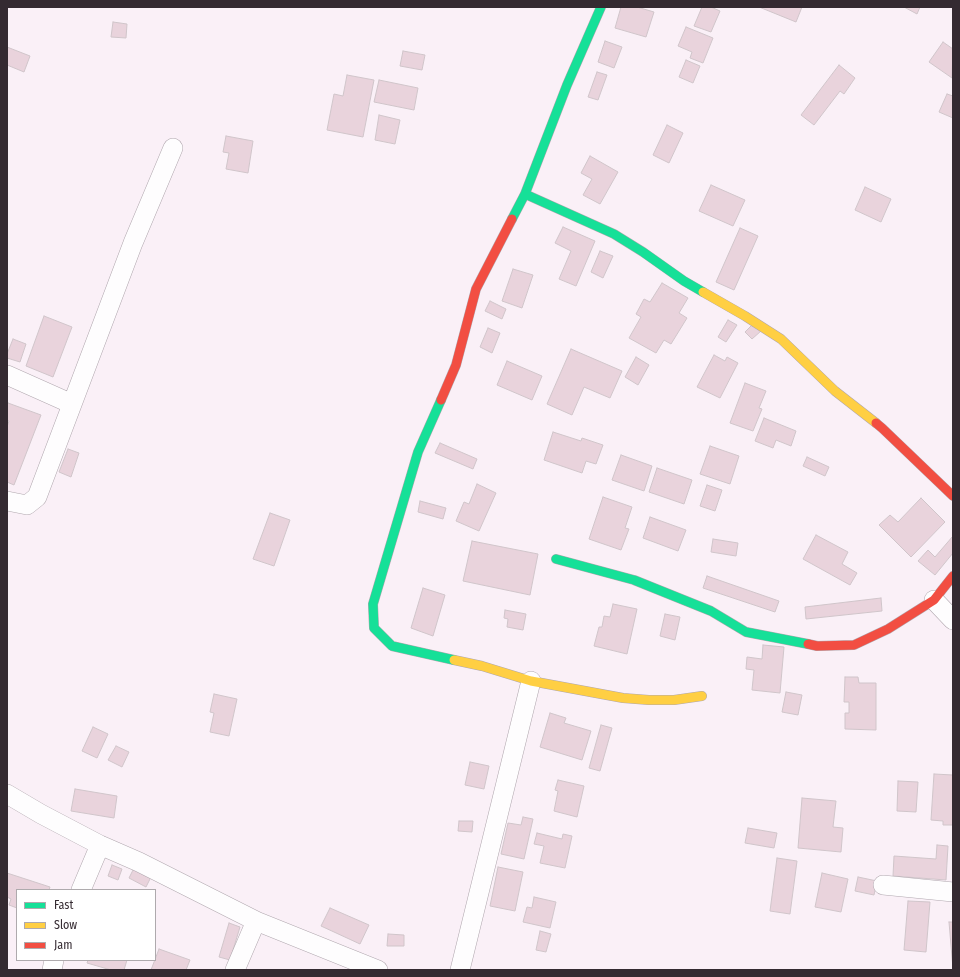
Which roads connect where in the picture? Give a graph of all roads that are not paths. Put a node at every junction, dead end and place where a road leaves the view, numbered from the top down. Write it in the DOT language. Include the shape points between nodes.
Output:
graph roads {
  1 [pos="600,7"];
  2 [pos="173,148"];
  3 [pos="524,194"];
  4 [pos="7,375"];
  5 [pos="72,404"];
  6 [pos="953,496"];
  7 [pos="7,501"];
  8 [pos="556,559"];
  9 [pos="953,576"];
  10 [pos="934,600"];
  11 [pos="953,620"];
  12 [pos="531,681"];
  13 [pos="702,696"];
  14 [pos="7,794"];
  15 [pos="100,845"];
  16 [pos="883,885"];
  17 [pos="81,889"];
  18 [pos="953,892"];
  19 [pos="256,922"];
  20 [pos="235,970"];
  21 [pos="378,970"];
  22 [pos="460,970"];
  1 -- 3 [label="street"];
  2 -- 5 [label="street" via="133,243"];
  3 -- 6 [label="street" via="614,234 684,281 781,339 835,391 882,428"];
  3 -- 12 [label="street" via="476,289 456,365 418,452 373,604 374,628 392,646 482,666"];
  4 -- 5 [label="street"];
  5 -- 7 [label="street" via="37,497 27,505"];
  8 -- 10 [label="street" via="634,580 711,611 746,632 817,646 854,645 888,629"];
  9 -- 10 [label="street"];
  10 -- 11 [label="street"];
  12 -- 13 [label="street" via="623,698 674,700"];
  12 -- 22 [label="street"];
  14 -- 15 [label="street"];
  15 -- 17 [label="street"];
  15 -- 19 [label="street" via="139,862"];
  16 -- 18 [label="street"];
  19 -- 20 [label="street"];
  19 -- 21 [label="street"];
}
